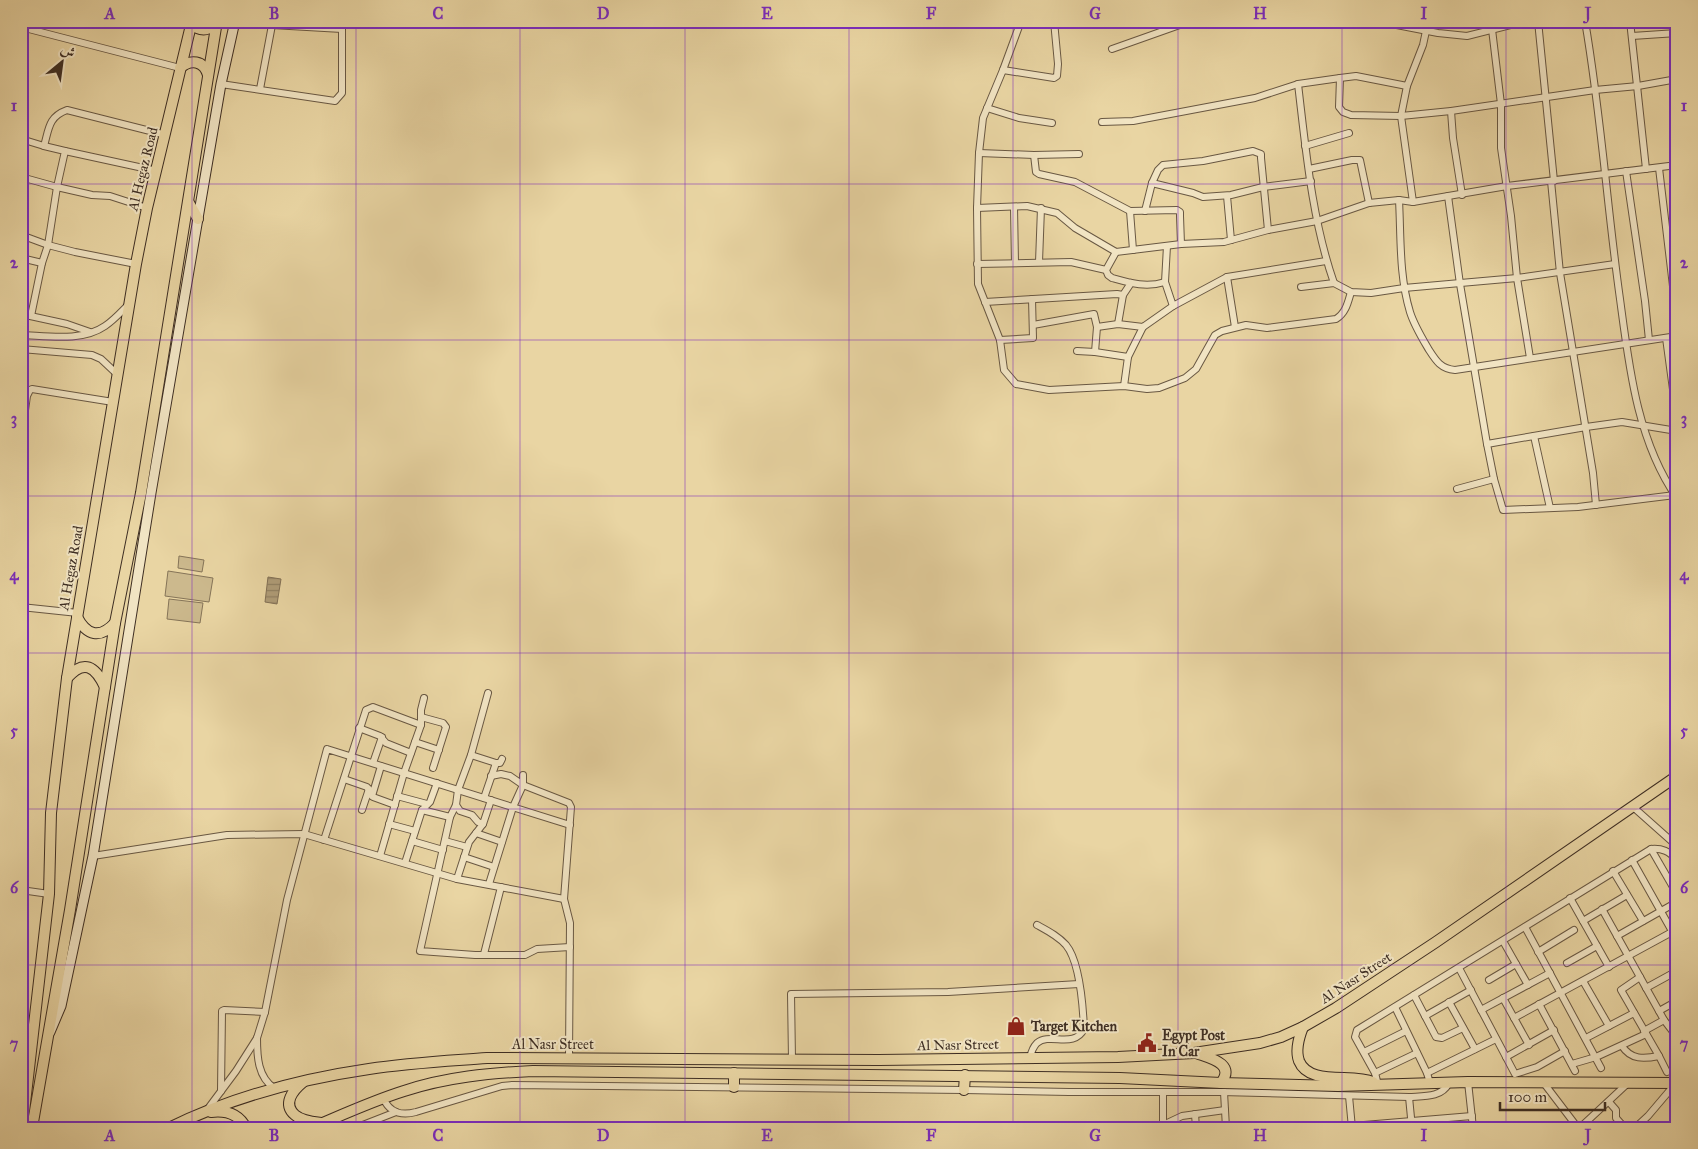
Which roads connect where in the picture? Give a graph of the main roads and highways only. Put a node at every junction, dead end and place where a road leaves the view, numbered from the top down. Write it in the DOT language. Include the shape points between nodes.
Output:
graph roads {
  1 [pos="193,21"];
  2 [pos="217,21"];
  3 [pos="235,21"];
  4 [pos="180,68"];
  5 [pos="208,75"];
  6 [pos="189,203"];
  7 [pos="198,220"];
  8 [pos="77,615"];
  9 [pos="115,623"];
  10 [pos="67,678"];
  11 [pos="105,688"];
  12 [pos="1677,776"];
  13 [pos="1303,1027"];
  14 [pos="48,1036"];
  15 [pos="1194,1053"];
  16 [pos="734,1073"];
  17 [pos="965,1076"];
  18 [pos="304,1082"];
  19 [pos="1676,1083"];
  20 [pos="1378,1085"];
  21 [pos="734,1087"];
  22 [pos="1222,1087"];
  23 [pos="964,1090"];
  24 [pos="203,1113"];
  25 [pos="323,1123"];
  26 [pos="21,1126"];
  27 [pos="32,1128"];
  28 [pos="169,1128"];
  29 [pos="246,1128"];
  30 [pos="311,1128"];
  1 -- 2 [label="main road" via="197,28 204,30"];
  1 -- 4 [label="main road, Al Hegaz Road"];
  2 -- 5 [label="main road"];
  3 -- 7 [label="main road"];
  4 -- 5 [label="main road" via="195,62 204,66"];
  4 -- 8 [label="main road, Al Hegaz Road" via="136,264"];
  5 -- 6 [label="main road"];
  6 -- 7 [label="main road"];
  6 -- 9 [label="main road" via="141,493"];
  7 -- 14 [label="main road" via="93,856 61,1006"];
  8 -- 9 [label="main road" via="82,628 90,632 102,633"];
  8 -- 10 [label="main road, Al Hegaz Road"];
  9 -- 11 [label="main road"];
  10 -- 11 [label="main road" via="85,666 94,670"];
  10 -- 26 [label="main road, Al Hegaz Road" via="51,813 49,894"];
  11 -- 14 [label="main road"];
  12 -- 13 [label="main road, Al Nasr Street" via="1436,942"];
  13 -- 15 [label="main road, Al Nasr Street" via="1260,1043"];
  13 -- 20 [label="main road" via="1297,1052 1305,1069 1316,1075 1360,1078"];
  14 -- 27 [label="main road"];
  15 -- 18 [label="main road, Al Nasr Street" via="879,1060 487,1058 368,1069"];
  15 -- 22 [label="main road" via="1218,1061 1223,1066"];
  16 -- 17 [label="main road, Al Nasr Street"];
  16 -- 21 [label="main road"];
  16 -- 25 [label="main road, Al Nasr Street" via="501,1072 437,1082 383,1098"];
  17 -- 22 [label="main road, Al Nasr Street" via="1120,1078"];
  17 -- 23 [label="main road"];
  18 -- 24 [label="main road, Al Nasr Street" via="233,1100"];
  18 -- 25 [label="main road" via="291,1095 290,1108 301,1119"];
  19 -- 20 [label="main road, Al Nasr Street" via="1543,1082 1517,1078"];
  20 -- 22 [label="main road, Al Nasr Street"];
  24 -- 28 [label="main road, Al Nasr Street"];
  24 -- 29 [label="main road" via="228,1112"];
  25 -- 30 [label="main road, Al Nasr Street"];
}
